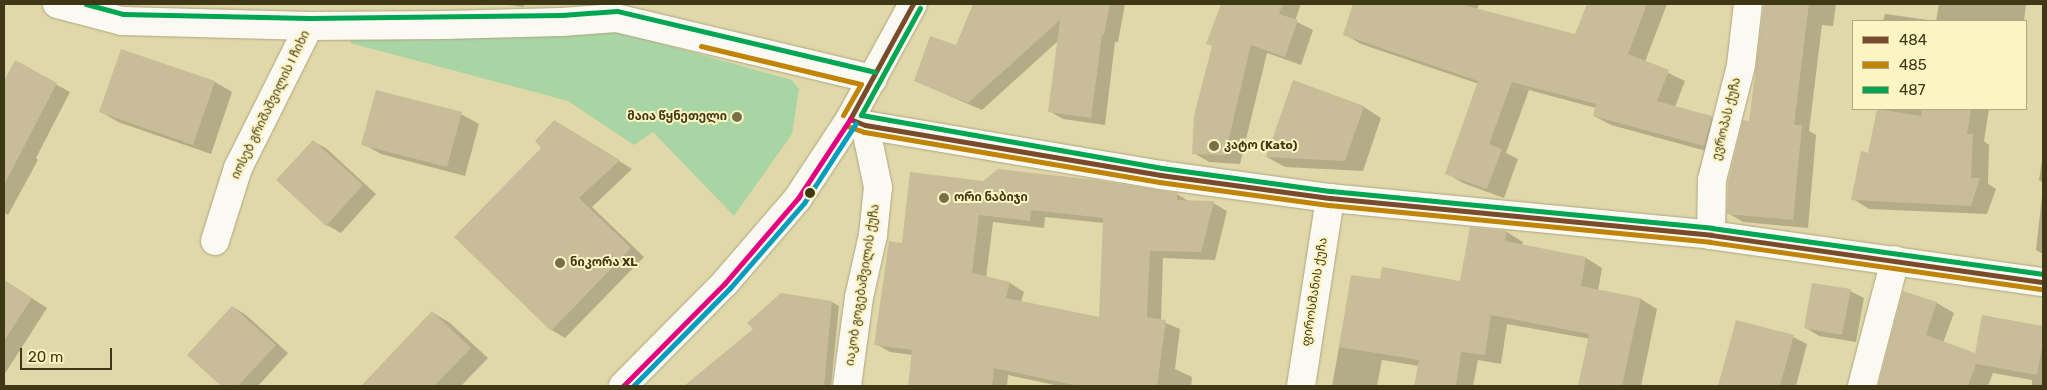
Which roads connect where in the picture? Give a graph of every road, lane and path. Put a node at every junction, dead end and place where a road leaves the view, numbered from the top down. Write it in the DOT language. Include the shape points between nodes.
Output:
graph roads {
  1 [pos="56,4"];
  2 [pos="913,4"];
  3 [pos="1748,4"];
  4 [pos="309,26"];
  5 [pos="873,79"];
  6 [pos="858,122"];
  7 [pos="1330,198"];
  8 [pos="1711,235"];
  9 [pos="215,241"];
  10 [pos="1895,260"];
  11 [pos="2043,282"];
  12 [pos="623,386"];
  13 [pos="847,386"];
  14 [pos="1301,386"];
  15 [pos="1862,386"];
  1 -- 4 [label="street" via="122,21"];
  2 -- 5 [label="street"];
  3 -- 8 [label="street, ევროპას ქუჩა" via="1740,65 1712,180"];
  4 -- 5 [label="street" via="446,26 616,18"];
  4 -- 9 [label="street, იოსებ გრიშაშვილის I ჩიხი" via="238,168"];
  5 -- 6 [label="street"];
  6 -- 7 [label="street" via="1161,175"];
  6 -- 12 [label="street" via="725,283"];
  6 -- 13 [label="street, იაკობ გოგებაშვილის ქუჩა" via="878,187"];
  7 -- 8 [label="street"];
  7 -- 14 [label="street, ფიროსმანის ქუჩა"];
  8 -- 10 [label="street"];
  10 -- 11 [label="street"];
  10 -- 15 [label="street"];
}
